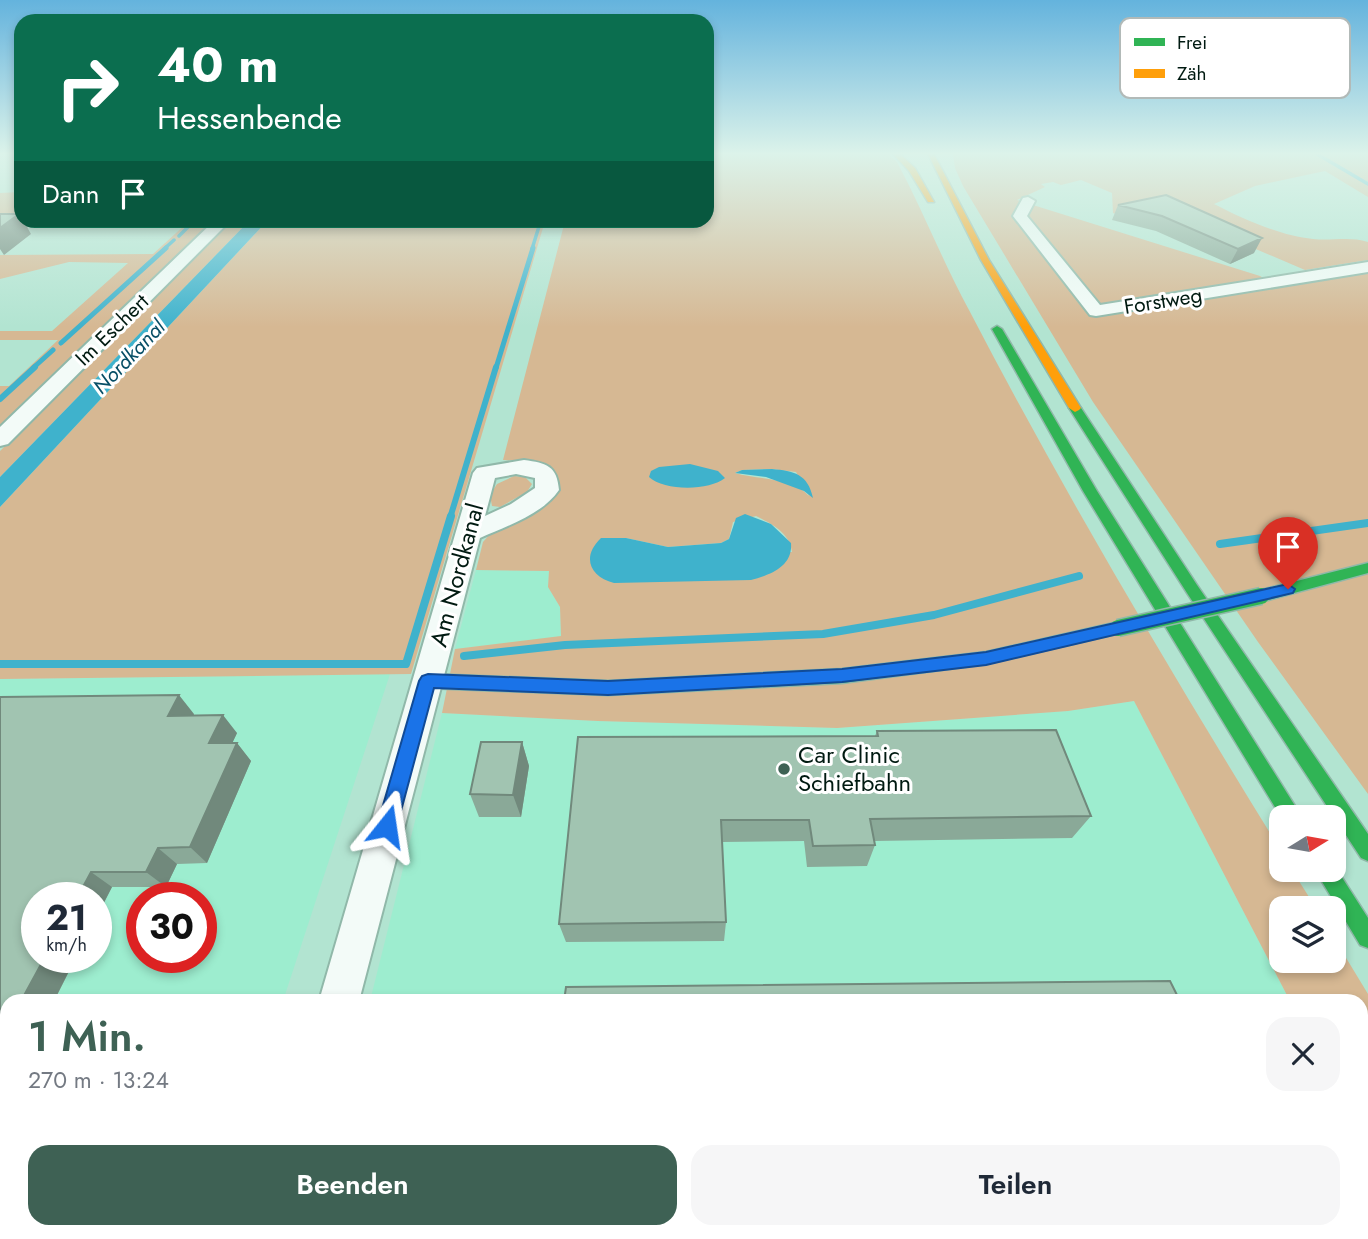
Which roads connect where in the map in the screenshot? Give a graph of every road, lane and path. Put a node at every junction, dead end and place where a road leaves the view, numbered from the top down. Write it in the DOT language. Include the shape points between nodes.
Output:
graph roads {
  1 [pos="960,212"];
  2 [pos="1022,212"];
  3 [pos="216,228"];
  4 [pos="1368,267"];
  5 [pos="989,315"];
  6 [pos="0,439"];
  7 [pos="468,533"];
  8 [pos="1368,568"];
  9 [pos="428,681"];
  10 [pos="1285,805"];
  11 [pos="1368,851"];
  12 [pos="1333,882"];
  13 [pos="1368,937"];
  14 [pos="341,994"];
  1 -- 11 [label="main road" via="1020,320 1130,494"];
  2 -- 4 [label="street, Forstweg" via="1020,216 1096,311"];
  3 -- 6 [label="street, Im Eschert"];
  5 -- 10 [label="main road" via="1090,491"];
  7 -- 7 [label="street, Am Nordkanal" via="485,473 526,467 546,475 547,490 514,513"];
  7 -- 9 [label="street, Am Nordkanal"];
  8 -- 9 [label="main road, bridge" via="986,658 842,676 608,688"];
  9 -- 14 [label="street, Am Nordkanal"];
  12 -- 13 [label="main road"];
}
